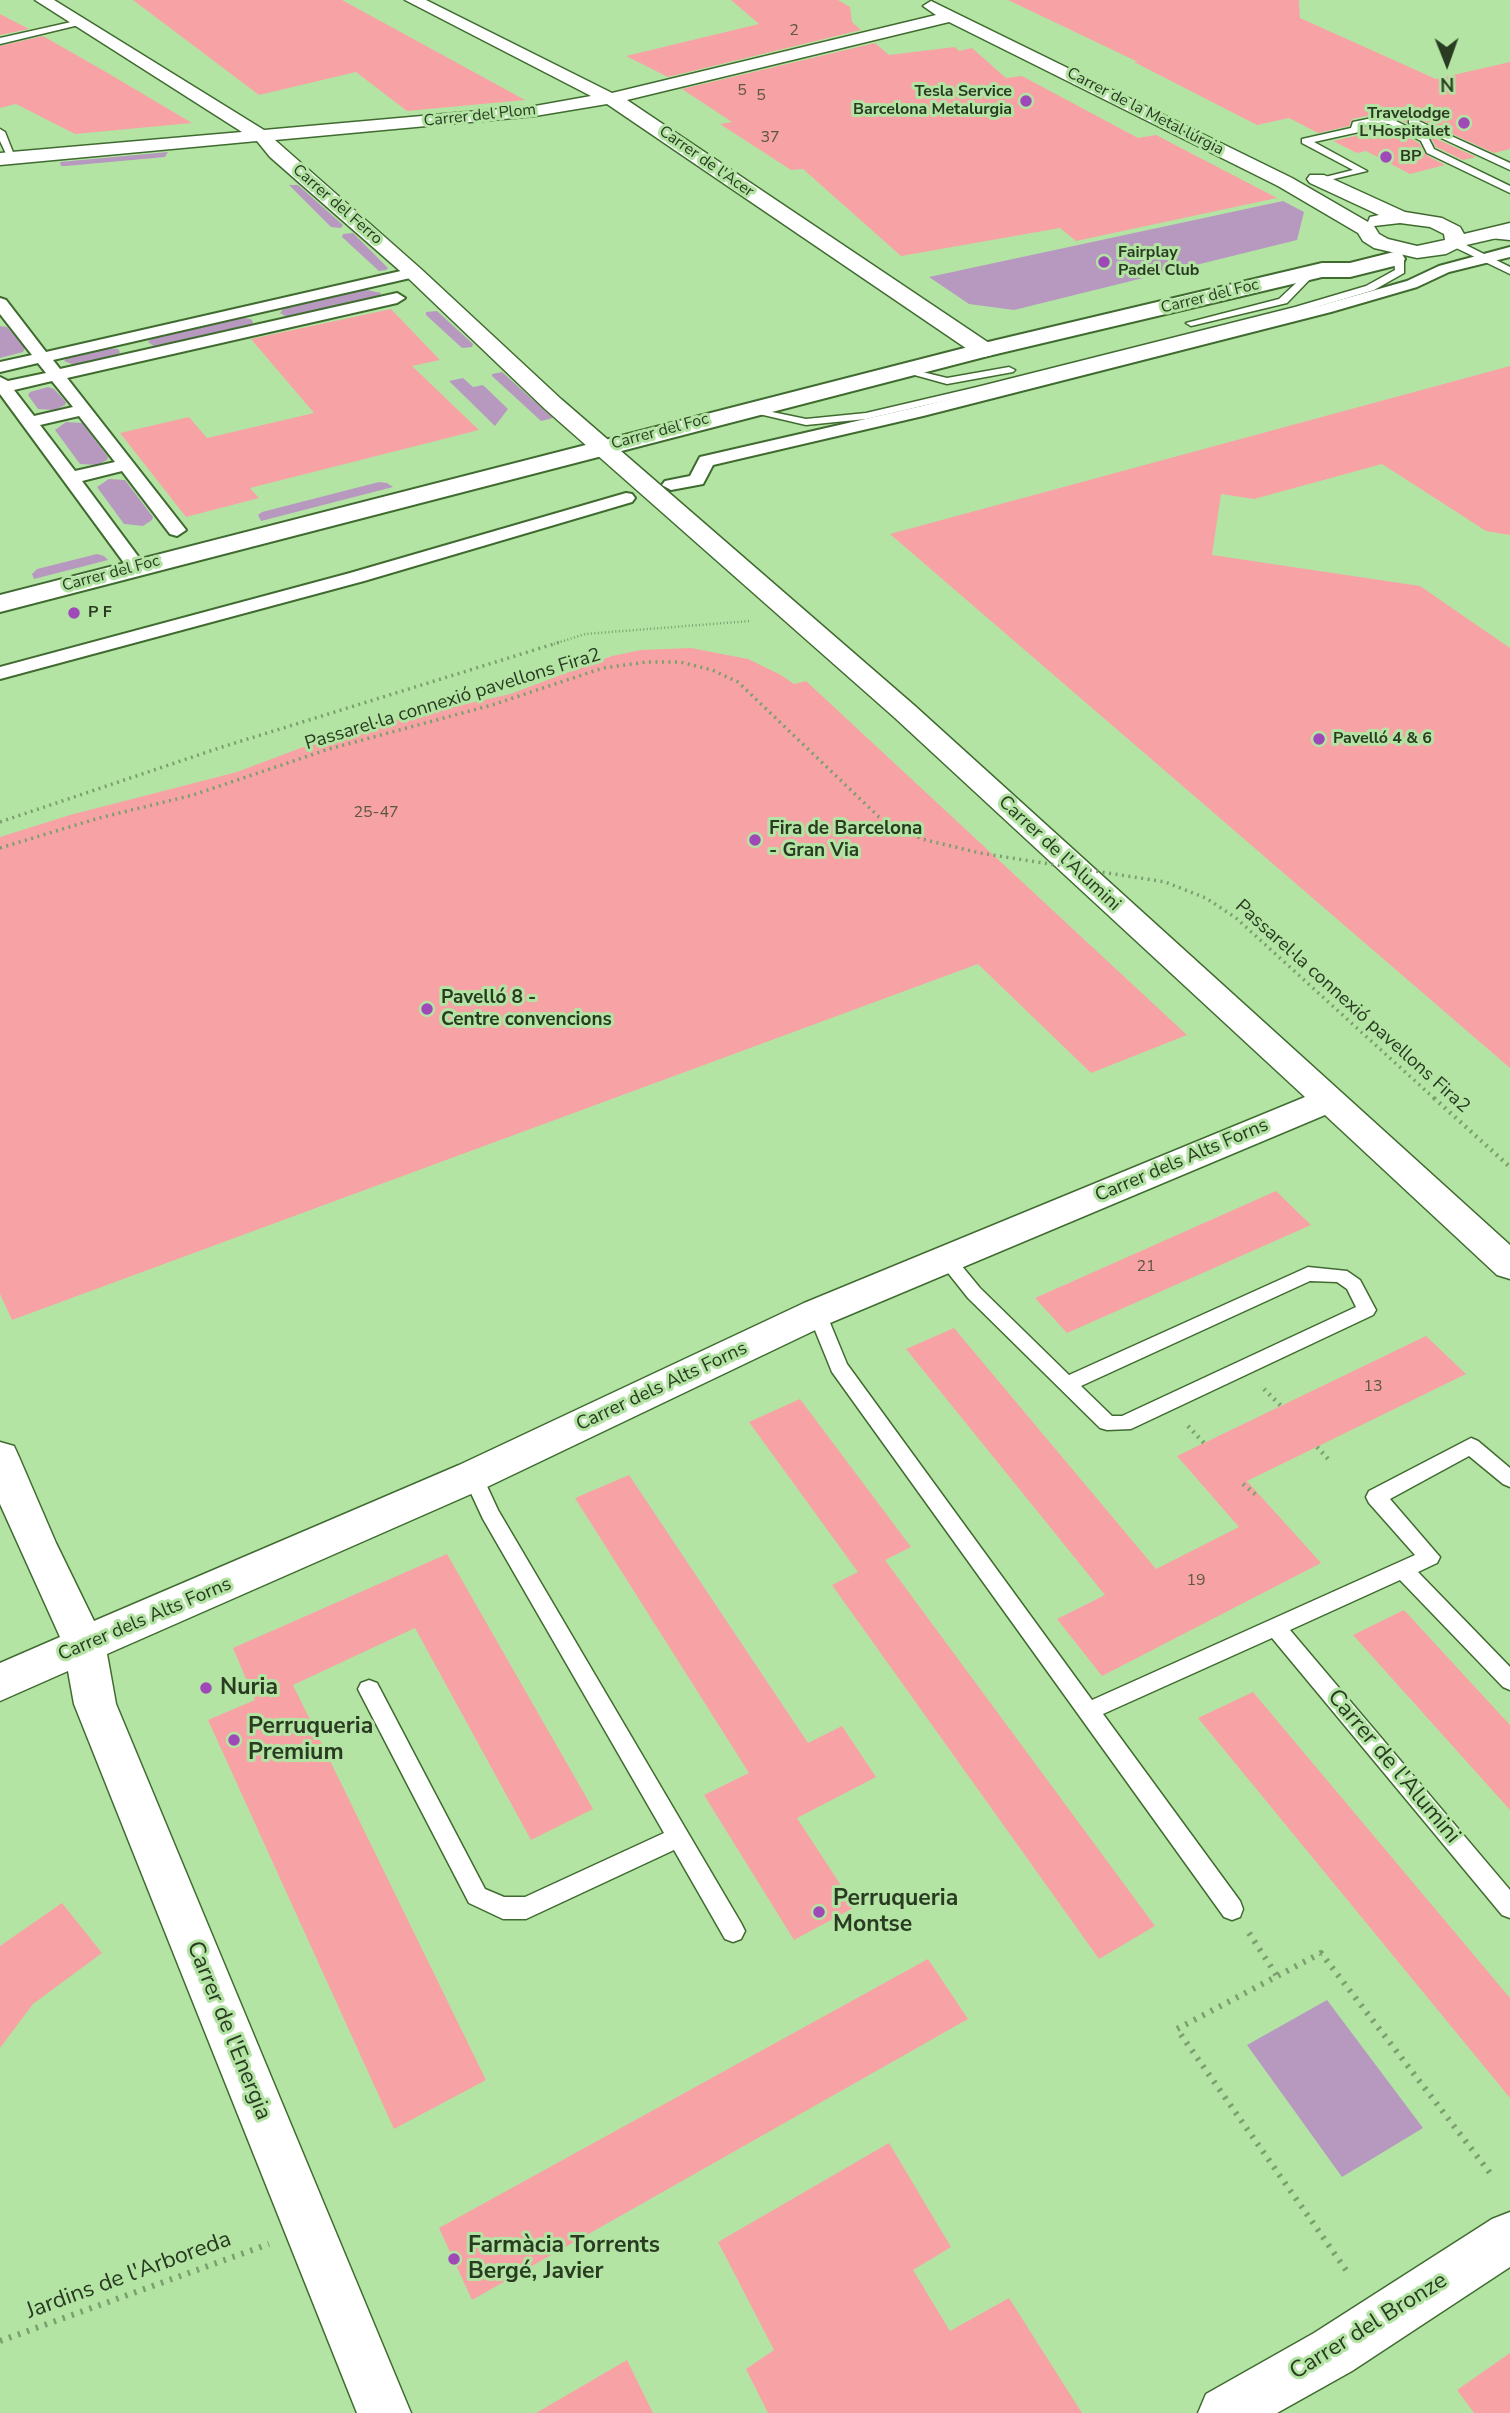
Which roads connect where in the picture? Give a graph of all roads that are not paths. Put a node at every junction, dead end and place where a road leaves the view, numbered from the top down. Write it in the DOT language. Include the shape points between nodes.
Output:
graph roads {
  1 [pos="43,0"];
  2 [pos="413,0"];
  3 [pos="920,0"];
  4 [pos="952,16"];
  5 [pos="80,22"];
  6 [pos="0,41"];
  7 [pos="608,99"];
  8 [pos="1397,114"];
  9 [pos="0,132"];
  10 [pos="1229,134"];
  11 [pos="263,137"];
  12 [pos="6,158"];
  13 [pos="1510,167"];
  14 [pos="1320,181"];
  15 [pos="1510,190"];
  16 [pos="1510,209"];
  17 [pos="1401,217"];
  18 [pos="1435,222"];
  19 [pos="1479,223"];
  20 [pos="1510,229"];
  21 [pos="1371,235"];
  22 [pos="1510,237"];
  23 [pos="1454,242"];
  24 [pos="1510,252"];
  25 [pos="1403,256"];
  26 [pos="1478,260"];
  27 [pos="1317,271"];
  28 [pos="1510,271"];
  29 [pos="414,273"];
  30 [pos="397,298"];
  31 [pos="258,309"];
  32 [pos="4,313"];
  33 [pos="1191,323"];
  34 [pos="277,325"];
  35 [pos="125,339"];
  36 [pos="984,350"];
  37 [pos="1069,355"];
  38 [pos="43,357"];
  39 [pos="139,357"];
  40 [pos="0,367"];
  41 [pos="906,371"];
  42 [pos="57,375"];
  43 [pos="1,386"];
  44 [pos="84,410"];
  45 [pos="748,410"];
  46 [pos="30,422"];
  47 [pos="603,447"];
  48 [pos="126,465"];
  49 [pos="70,478"];
  50 [pos="697,480"];
  51 [pos="671,485"];
  52 [pos="624,499"];
  53 [pos="177,530"];
  54 [pos="137,567"];
  55 [pos="0,604"];
  56 [pos="0,673"];
  57 [pos="1328,1101"];
  58 [pos="946,1259"];
  59 [pos="1510,1266"];
  60 [pos="817,1313"];
  61 [pos="1067,1384"];
  62 [pos="0,1457"];
  63 [pos="473,1476"];
  64 [pos="1510,1479"];
  65 [pos="1402,1569"];
  66 [pos="1275,1627"];
  67 [pos="85,1645"];
  68 [pos="1510,1681"];
  69 [pos="0,1683"];
  70 [pos="369,1689"];
  71 [pos="1089,1711"];
  72 [pos="678,1837"];
  73 [pos="1510,1907"];
  74 [pos="1232,1909"];
  75 [pos="733,1931"];
  76 [pos="1510,2236"];
  77 [pos="384,2413"];
  78 [pos="1225,2413"];
  1 -- 5 [label="street, Carrer del Ferro"];
  2 -- 7 [label="street, Carrer de l'Acer"];
  3 -- 4 [label="street, Carrer de la Metal·lúrgia"];
  4 -- 7 [label="street, Carrer del Plom"];
  4 -- 21 [label="street, Carrer de la Metal·lúrgia" via="1285,182"];
  5 -- 6 [label="lane"];
  5 -- 11 [label="street, Carrer del Ferro"];
  7 -- 11 [label="street, Carrer del Plom" via="535,111"];
  7 -- 36 [label="street, Carrer de l'Acer" via="658,128"];
  8 -- 13 [label="lane"];
  9 -- 12 [label="lane"];
  10 -- 14 [label="street, Carrer de la Metal·lúrgia"];
  11 -- 12 [label="street, Carrer del Plom"];
  11 -- 29 [label="street, Carrer del Ferro"];
  14 -- 15 [label="lane" via="1362,171 1305,141 1356,130 1356,124 1377,120 1425,139 1430,151"];
  14 -- 17 [label="street, Carrer de la Metal·lúrgia"];
  16 -- 19 [label="street"];
  17 -- 18 [label="street"];
  17 -- 21 [label="street" via="1377,220"];
  18 -- 19 [label="street"];
  18 -- 23 [label="street" via="1453,231"];
  19 -- 20 [label="street"];
  19 -- 22 [label="lane"];
  19 -- 23 [label="street"];
  21 -- 25 [label="street, Carrer de la Metal·lúrgia"];
  21 -- 27 [label="street, Carrer del Foc"];
  23 -- 25 [label="street"];
  23 -- 26 [label="lane"];
  24 -- 26 [label="street"];
  25 -- 27 [label="street, Carrer del Foc" via="1350,270"];
  25 -- 45 [label="lane" via="1400,271 1370,288 978,390 866,416 806,422"];
  26 -- 28 [label="lane"];
  26 -- 50 [label="street, Carrer del Foc" via="1325,309 706,461"];
  27 -- 33 [label="lane" via="1283,301"];
  27 -- 36 [label="street, Carrer del Foc"];
  29 -- 31 [label="street"];
  29 -- 47 [label="street, Carrer del Ferro"];
  30 -- 34 [label="street"];
  31 -- 34 [label="street"];
  31 -- 35 [label="street"];
  32 -- 38 [label="street"];
  34 -- 39 [label="street"];
  35 -- 38 [label="street"];
  35 -- 39 [label="street"];
  36 -- 41 [label="street, Carrer del Foc"];
  37 -- 41 [label="lane" via="947,381"];
  38 -- 40 [label="street"];
  38 -- 42 [label="street"];
  39 -- 42 [label="street"];
  41 -- 45 [label="street, Carrer del Foc"];
  42 -- 43 [label="street"];
  42 -- 44 [label="street"];
  43 -- 46 [label="street"];
  44 -- 46 [label="street"];
  44 -- 48 [label="street"];
  45 -- 47 [label="street, Carrer del Foc"];
  46 -- 49 [label="street"];
  47 -- 54 [label="street, Carrer del Foc"];
  47 -- 57 [label="street, Carrer de l'Alumini" via="905,712"];
  48 -- 49 [label="street"];
  48 -- 53 [label="street"];
  49 -- 54 [label="street"];
  50 -- 51 [label="street"];
  52 -- 56 [label="street"];
  54 -- 55 [label="street, Carrer del Foc"];
  57 -- 58 [label="street, Carrer dels Alts Forns"];
  57 -- 59 [label="street, Carrer de l'Alumini"];
  58 -- 60 [label="street, Carrer dels Alts Forns"];
  58 -- 61 [label="lane" via="974,1293"];
  60 -- 63 [label="street, Carrer dels Alts Forns"];
  60 -- 71 [label="lane" via="839,1367"];
  61 -- 61 [label="lane" via="1107,1423 1124,1424 1367,1310 1354,1285 1341,1276 1308,1274"];
  62 -- 67 [label="street, Carrer de l'Energia"];
  63 -- 67 [label="street, Carrer dels Alts Forns"];
  63 -- 72 [label="lane"];
  64 -- 65 [label="lane" via="1471,1446 1376,1497 1430,1557"];
  65 -- 66 [label="lane"];
  65 -- 68 [label="lane"];
  66 -- 71 [label="lane"];
  66 -- 73 [label="lane, Carrer de l'Alumini"];
  67 -- 69 [label="street, Carrer dels Alts Forns"];
  67 -- 77 [label="street, Carrer de l'Energia" via="95,1704"];
  70 -- 72 [label="lane" via="477,1896 503,1908 526,1908"];
  71 -- 74 [label="lane"];
  72 -- 75 [label="lane"];
  76 -- 78 [label="street, Carrer del Bronze" via="1333,2352"];
}
